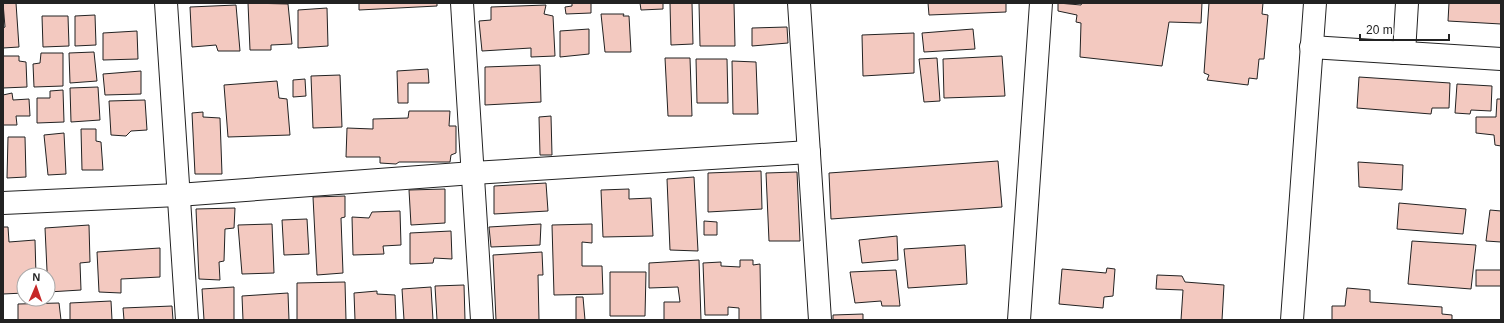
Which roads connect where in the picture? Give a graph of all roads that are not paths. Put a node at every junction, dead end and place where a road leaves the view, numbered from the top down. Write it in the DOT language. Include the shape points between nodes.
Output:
graph roads {
  1 [pos="166,3"];
  2 [pos="462,3"];
  3 [pos="799,3"];
  4 [pos="1041,3"];
  5 [pos="1315,3"];
  6 [pos="1407,3"];
  7 [pos="1311,46"];
  8 [pos="1404,53"];
  9 [pos="1501,59"];
  10 [pos="809,152"];
  11 [pos="473,173"];
  12 [pos="178,195"];
  13 [pos="3,203"];
  14 [pos="187,320"];
  15 [pos="482,320"];
  16 [pos="820,320"];
  17 [pos="1019,320"];
  18 [pos="1292,320"];
  1 -- 12 [label="street"];
  2 -- 11 [label="street"];
  3 -- 10 [label="street"];
  4 -- 17 [label="street"];
  5 -- 7 [label="street"];
  6 -- 8 [label="street"];
  7 -- 8 [label="street"];
  7 -- 18 [label="street"];
  8 -- 9 [label="street"];
  10 -- 11 [label="street"];
  10 -- 16 [label="street"];
  11 -- 12 [label="street"];
  11 -- 15 [label="street"];
  12 -- 13 [label="street"];
  12 -- 14 [label="street"];
}
